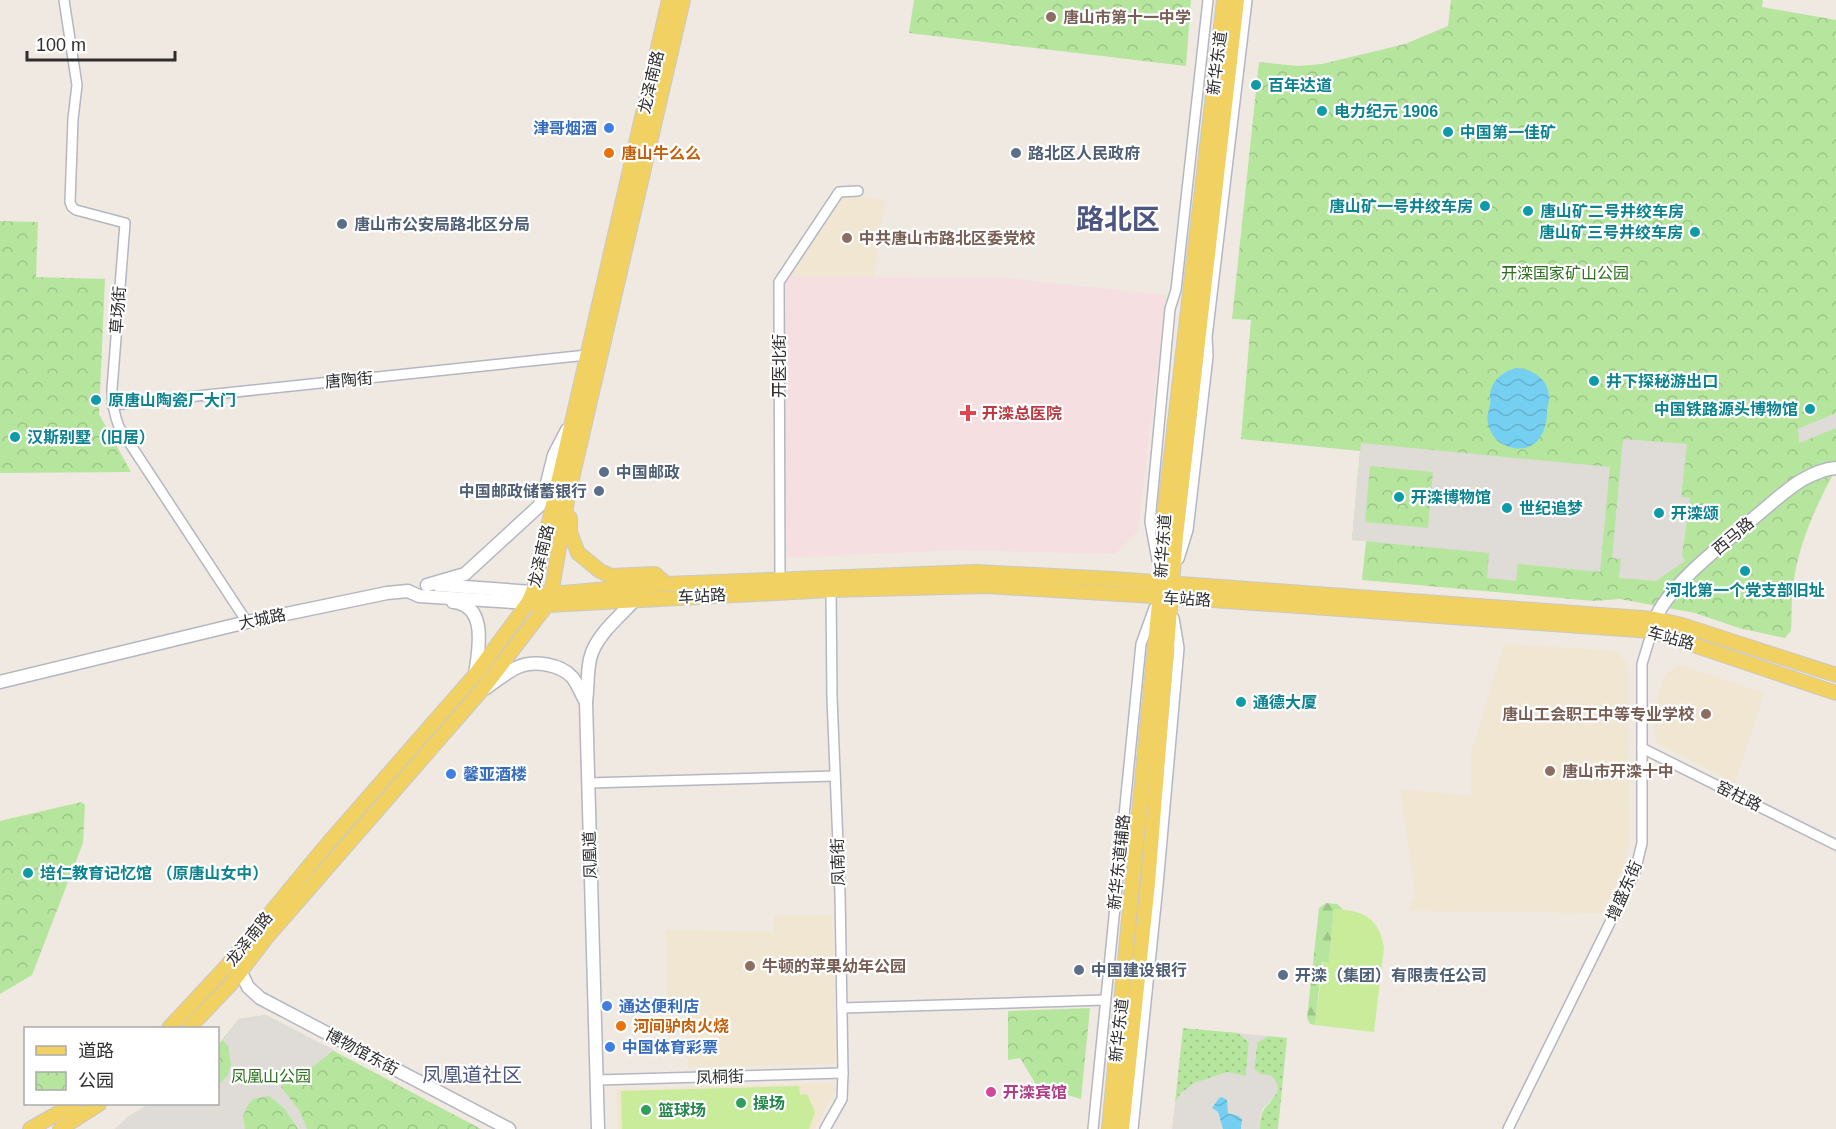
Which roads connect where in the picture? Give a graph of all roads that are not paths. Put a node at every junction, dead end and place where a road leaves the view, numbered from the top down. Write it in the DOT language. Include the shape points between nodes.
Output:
graph roads {
  1 [pos="64,0"];
  2 [pos="672,0"];
  3 [pos="1208,0"];
  4 [pos="1224,0"];
  5 [pos="1237,0"];
  6 [pos="1247,0"];
  7 [pos="858,191"];
  8 [pos="587,355"];
  9 [pos="112,405"];
  10 [pos="572,422"];
  11 [pos="1836,468"];
  12 [pos="568,496"];
  13 [pos="780,579"];
  14 [pos="666,584"];
  15 [pos="427,585"];
  16 [pos="831,590"];
  17 [pos="1165,590"];
  18 [pos="414,594"];
  19 [pos="531,597"];
  20 [pos="549,599"];
  21 [pos="636,599"];
  22 [pos="247,622"];
  23 [pos="1653,625"];
  24 [pos="475,675"];
  25 [pos="1836,675"];
  26 [pos="0,682"];
  27 [pos="481,691"];
  28 [pos="1836,693"];
  29 [pos="586,702"];
  30 [pos="1642,748"];
  31 [pos="835,776"];
  32 [pos="588,783"];
  33 [pos="1836,845"];
  34 [pos="235,956"];
  35 [pos="240,971"];
  36 [pos="1105,1000"];
  37 [pos="842,1008"];
  38 [pos="171,1027"];
  39 [pos="191,1027"];
  40 [pos="843,1073"];
  41 [pos="597,1080"];
  42 [pos="72,1105"];
  43 [pos="97,1105"];
  44 [pos="30,1129"];
  45 [pos="60,1129"];
  46 [pos="509,1129"];
  47 [pos="598,1129"];
  48 [pos="825,1129"];
  49 [pos="1094,1129"];
  50 [pos="1109,1129"];
  51 [pos="1122,1129"];
  52 [pos="1133,1129"];
  53 [pos="1508,1129"];
  1 -- 9 [label="street, 草场街" via="77,85 70,202 76,210 125,223"];
  2 -- 8 [label="main road, 龙泽南路"];
  2 -- 12 [label="main road, 龙泽南路"];
  3 -- 17 [label="street" via="1176,290 1170,309 1150,522"];
  4 -- 17 [label="main road, 新华东道" via="1162,534"];
  5 -- 17 [label="main road, 新华东道"];
  6 -- 17 [label="street, 新华东道辅路" via="1188,530"];
  7 -- 13 [label="street, 开医北街" via="839,192 779,282"];
  8 -- 9 [label="street, 唐陶街"];
  8 -- 10 [label="main road, 龙泽南路"];
  9 -- 22 [label="street, 草场街" via="119,427"];
  10 -- 15 [label="street" via="554,454 539,506 465,574"];
  10 -- 19 [label="main road, 龙泽南路"];
  11 -- 23 [label="street, 西马路" via="1800,481 1712,553 1679,585"];
  12 -- 14 [label="main road" via="572,543 588,563 611,576 655,574"];
  12 -- 20 [label="main road, 龙泽南路"];
  13 -- 14 [label="main road, 车站路"];
  13 -- 17 [label="main road, 车站路" via="976,572"];
  14 -- 20 [label="main road, 车站路"];
  15 -- 18 [label="street"];
  15 -- 19 [label="street"];
  16 -- 17 [label="main road, 车站路" via="987,586"];
  16 -- 21 [label="main road, 车站路"];
  16 -- 31 [label="street, 凤南街"];
  17 -- 23 [label="main road, 车站路"];
  17 -- 36 [label="street, 新华东道辅路" via="1141,644"];
  17 -- 50 [label="main road, 新华东道"];
  17 -- 51 [label="main road, 新华东道" via="1148,883"];
  17 -- 52 [label="street" via="1179,648"];
  18 -- 19 [label="street, 大城路"];
  18 -- 22 [label="street, 大城路" via="387,594"];
  18 -- 24 [label="street" via="429,600 458,602 473,613 480,630"];
  19 -- 20 [label="main road, 车站路"];
  19 -- 24 [label="main road, 龙泽南路"];
  20 -- 21 [label="main road, 车站路"];
  20 -- 27 [label="main road, 龙泽南路"];
  21 -- 29 [label="street, 凤凰道" via="592,650"];
  22 -- 26 [label="street, 大城路"];
  23 -- 25 [label="main road, 车站路" via="1682,625"];
  23 -- 28 [label="main road, 车站路"];
  23 -- 30 [label="street, 增盛东街" via="1642,664"];
  24 -- 34 [label="main road, 龙泽南路"];
  27 -- 29 [label="street" via="515,668 545,664 570,675"];
  27 -- 35 [label="main road, 龙泽南路"];
  29 -- 32 [label="street, 凤凰道"];
  30 -- 33 [label="street, 窑柱路"];
  30 -- 53 [label="street, 增盛东街" via="1642,843 1635,872"];
  31 -- 32 [label="street"];
  31 -- 37 [label="street, 凤南街"];
  32 -- 41 [label="street, 凤凰道"];
  34 -- 35 [label="street, 博物馆东街"];
  34 -- 38 [label="main road, 龙泽南路"];
  35 -- 39 [label="main road, 龙泽南路"];
  35 -- 46 [label="street, 博物馆东街" via="248,987 260,998"];
  36 -- 37 [label="street"];
  36 -- 49 [label="street, 新华东道辅路"];
  37 -- 40 [label="street, 凤南街"];
  40 -- 41 [label="street, 凤桐街"];
  40 -- 48 [label="street, 凤南街" via="842,1099"];
  41 -- 47 [label="street, 凤凰道"];
  42 -- 44 [label="main road"];
  43 -- 45 [label="main road"];
}
